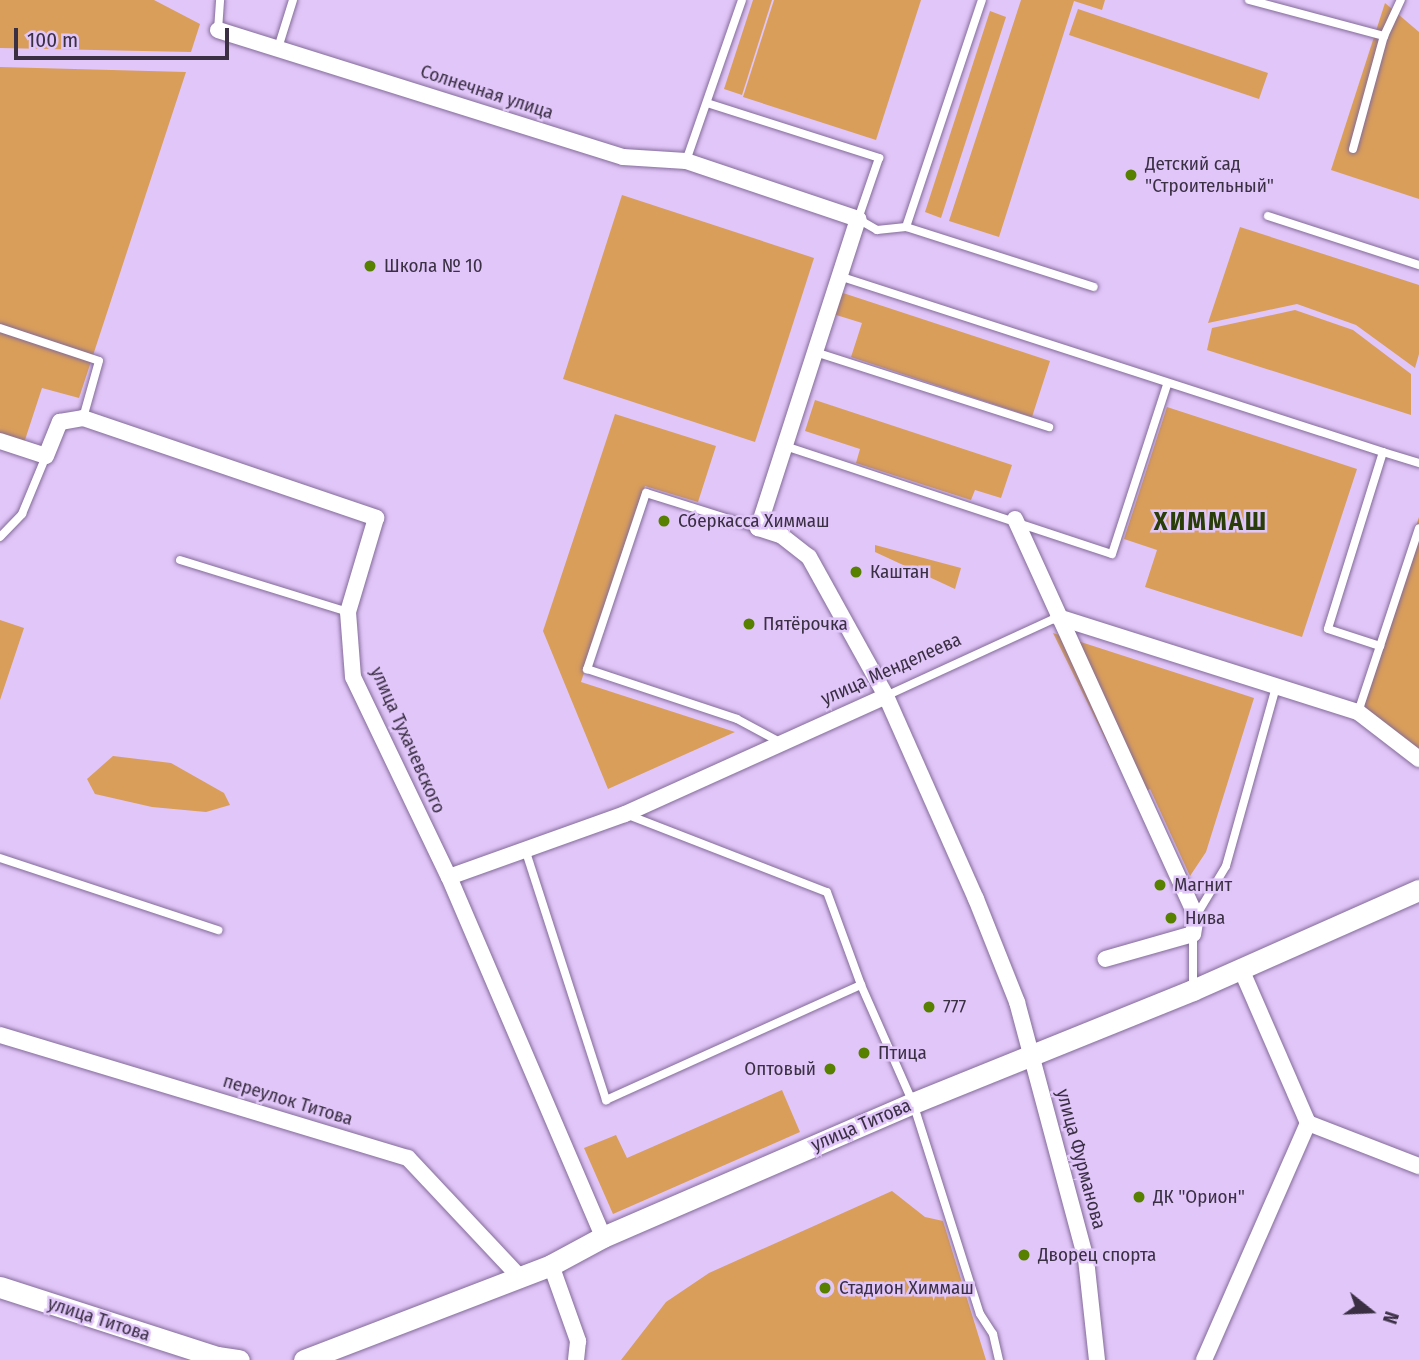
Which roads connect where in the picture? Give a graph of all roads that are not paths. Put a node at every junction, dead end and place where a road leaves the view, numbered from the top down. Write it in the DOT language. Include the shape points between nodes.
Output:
graph roads {
  1 [pos="220,0"];
  2 [pos="293,0"];
  3 [pos="742,0"];
  4 [pos="982,0"];
  5 [pos="1248,0"];
  6 [pos="1401,0"];
  7 [pos="218,30"];
  8 [pos="1384,36"];
  9 [pos="278,48"];
  10 [pos="707,103"];
  11 [pos="1353,149"];
  12 [pos="686,160"];
  13 [pos="1268,216"];
  14 [pos="858,219"];
  15 [pos="906,227"];
  16 [pos="1419,265"];
  17 [pos="839,276"];
  18 [pos="1094,287"];
  19 [pos="0,328"];
  20 [pos="815,352"];
  21 [pos="1167,385"];
  22 [pos="83,418"];
  23 [pos="1049,427"];
  24 [pos="0,441"];
  25 [pos="785,446"];
  26 [pos="1383,452"];
  27 [pos="46,456"];
  28 [pos="1419,463"];
  29 [pos="1015,519"];
  30 [pos="758,528"];
  31 [pos="1419,528"];
  32 [pos="0,537"];
  33 [pos="180,560"];
  34 [pos="348,612"];
  35 [pos="1058,617"];
  36 [pos="1380,646"];
  37 [pos="1276,687"];
  38 [pos="886,696"];
  39 [pos="1358,712"];
  40 [pos="778,741"];
  41 [pos="1419,759"];
  42 [pos="625,814"];
  43 [pos="526,852"];
  44 [pos="0,858"];
  45 [pos="449,877"];
  46 [pos="1419,890"];
  47 [pos="1196,916"];
  48 [pos="218,930"];
  49 [pos="1193,934"];
  50 [pos="1105,959"];
  51 [pos="1241,969"];
  52 [pos="861,985"];
  53 [pos="1193,990"];
  54 [pos="0,1035"];
  55 [pos="1031,1054"];
  56 [pos="913,1103"];
  57 [pos="1308,1123"];
  58 [pos="1419,1166"];
  59 [pos="603,1237"];
  60 [pos="551,1265"];
  61 [pos="519,1276"];
  62 [pos="0,1287"];
  63 [pos="239,1360"];
  64 [pos="304,1360"];
  65 [pos="576,1360"];
  66 [pos="999,1360"];
  67 [pos="1097,1360"];
  68 [pos="1204,1360"];
  1 -- 7 [label="lane"];
  2 -- 9 [label="lane"];
  3 -- 10 [label="lane"];
  4 -- 15 [label="lane"];
  5 -- 8 [label="lane"];
  6 -- 8 [label="lane"];
  7 -- 9 [label="street, Солнечная улица"];
  8 -- 11 [label="lane"];
  9 -- 12 [label="street, Солнечная улица" via="623,157"];
  10 -- 12 [label="lane"];
  10 -- 14 [label="lane" via="878,158"];
  12 -- 14 [label="street, Солнечная улица"];
  13 -- 16 [label="lane"];
  14 -- 15 [label="lane, Солнечная улица" via="877,230"];
  14 -- 17 [label="street"];
  15 -- 18 [label="lane, Солнечная улица"];
  17 -- 20 [label="street"];
  17 -- 21 [label="lane"];
  19 -- 22 [label="lane" via="99,361"];
  20 -- 23 [label="lane"];
  20 -- 25 [label="street"];
  21 -- 26 [label="lane"];
  21 -- 29 [label="lane" via="1112,554"];
  22 -- 27 [label="street" via="60,422"];
  22 -- 34 [label="street, улица Тухачевского" via="376,518"];
  24 -- 27 [label="street"];
  25 -- 29 [label="lane"];
  25 -- 30 [label="street"];
  26 -- 28 [label="lane"];
  26 -- 36 [label="lane" via="1328,629"];
  27 -- 32 [label="lane" via="22,514"];
  29 -- 35 [label="street"];
  30 -- 38 [label="street, улица Фурманова" via="782,536 809,557"];
  30 -- 40 [label="lane" via="646,493 587,668 737,719"];
  31 -- 36 [label="lane"];
  33 -- 34 [label="lane"];
  34 -- 45 [label="street, улица Тухачевского" via="353,677"];
  35 -- 37 [label="street"];
  35 -- 38 [label="lane, улица Менделеева"];
  35 -- 47 [label="street"];
  36 -- 39 [label="lane"];
  37 -- 39 [label="street"];
  37 -- 47 [label="lane" via="1226,866"];
  38 -- 40 [label="street, улица Менделеева"];
  38 -- 55 [label="street, улица Фурманова" via="976,899 1017,1002"];
  39 -- 41 [label="street"];
  40 -- 42 [label="street, улица Менделеева"];
  42 -- 43 [label="street, улица Менделеева"];
  42 -- 52 [label="lane" via="827,892"];
  43 -- 45 [label="street, улица Менделеева"];
  43 -- 52 [label="lane" via="606,1100"];
  44 -- 48 [label="lane"];
  45 -- 59 [label="street, улица Тухачевского"];
  46 -- 51 [label="street, улица Титова"];
  47 -- 49 [label="street"];
  49 -- 50 [label="street"];
  49 -- 53 [label="lane"];
  51 -- 53 [label="street, улица Титова"];
  51 -- 57 [label="street"];
  52 -- 56 [label="lane"];
  53 -- 55 [label="street, улица Титова"];
  54 -- 61 [label="street, переулок Титова" via="408,1158"];
  55 -- 56 [label="street, улица Титова"];
  55 -- 67 [label="street, улица Фурманова" via="1086,1259"];
  56 -- 59 [label="street, улица Титова"];
  56 -- 66 [label="lane"];
  57 -- 58 [label="street"];
  57 -- 68 [label="street"];
  59 -- 60 [label="street, улица Титова"];
  60 -- 61 [label="street, улица Титова"];
  60 -- 65 [label="street" via="578,1341"];
  61 -- 64 [label="street, улица Титова"];
  62 -- 63 [label="street, улица Титова" via="217,1357"];
}
